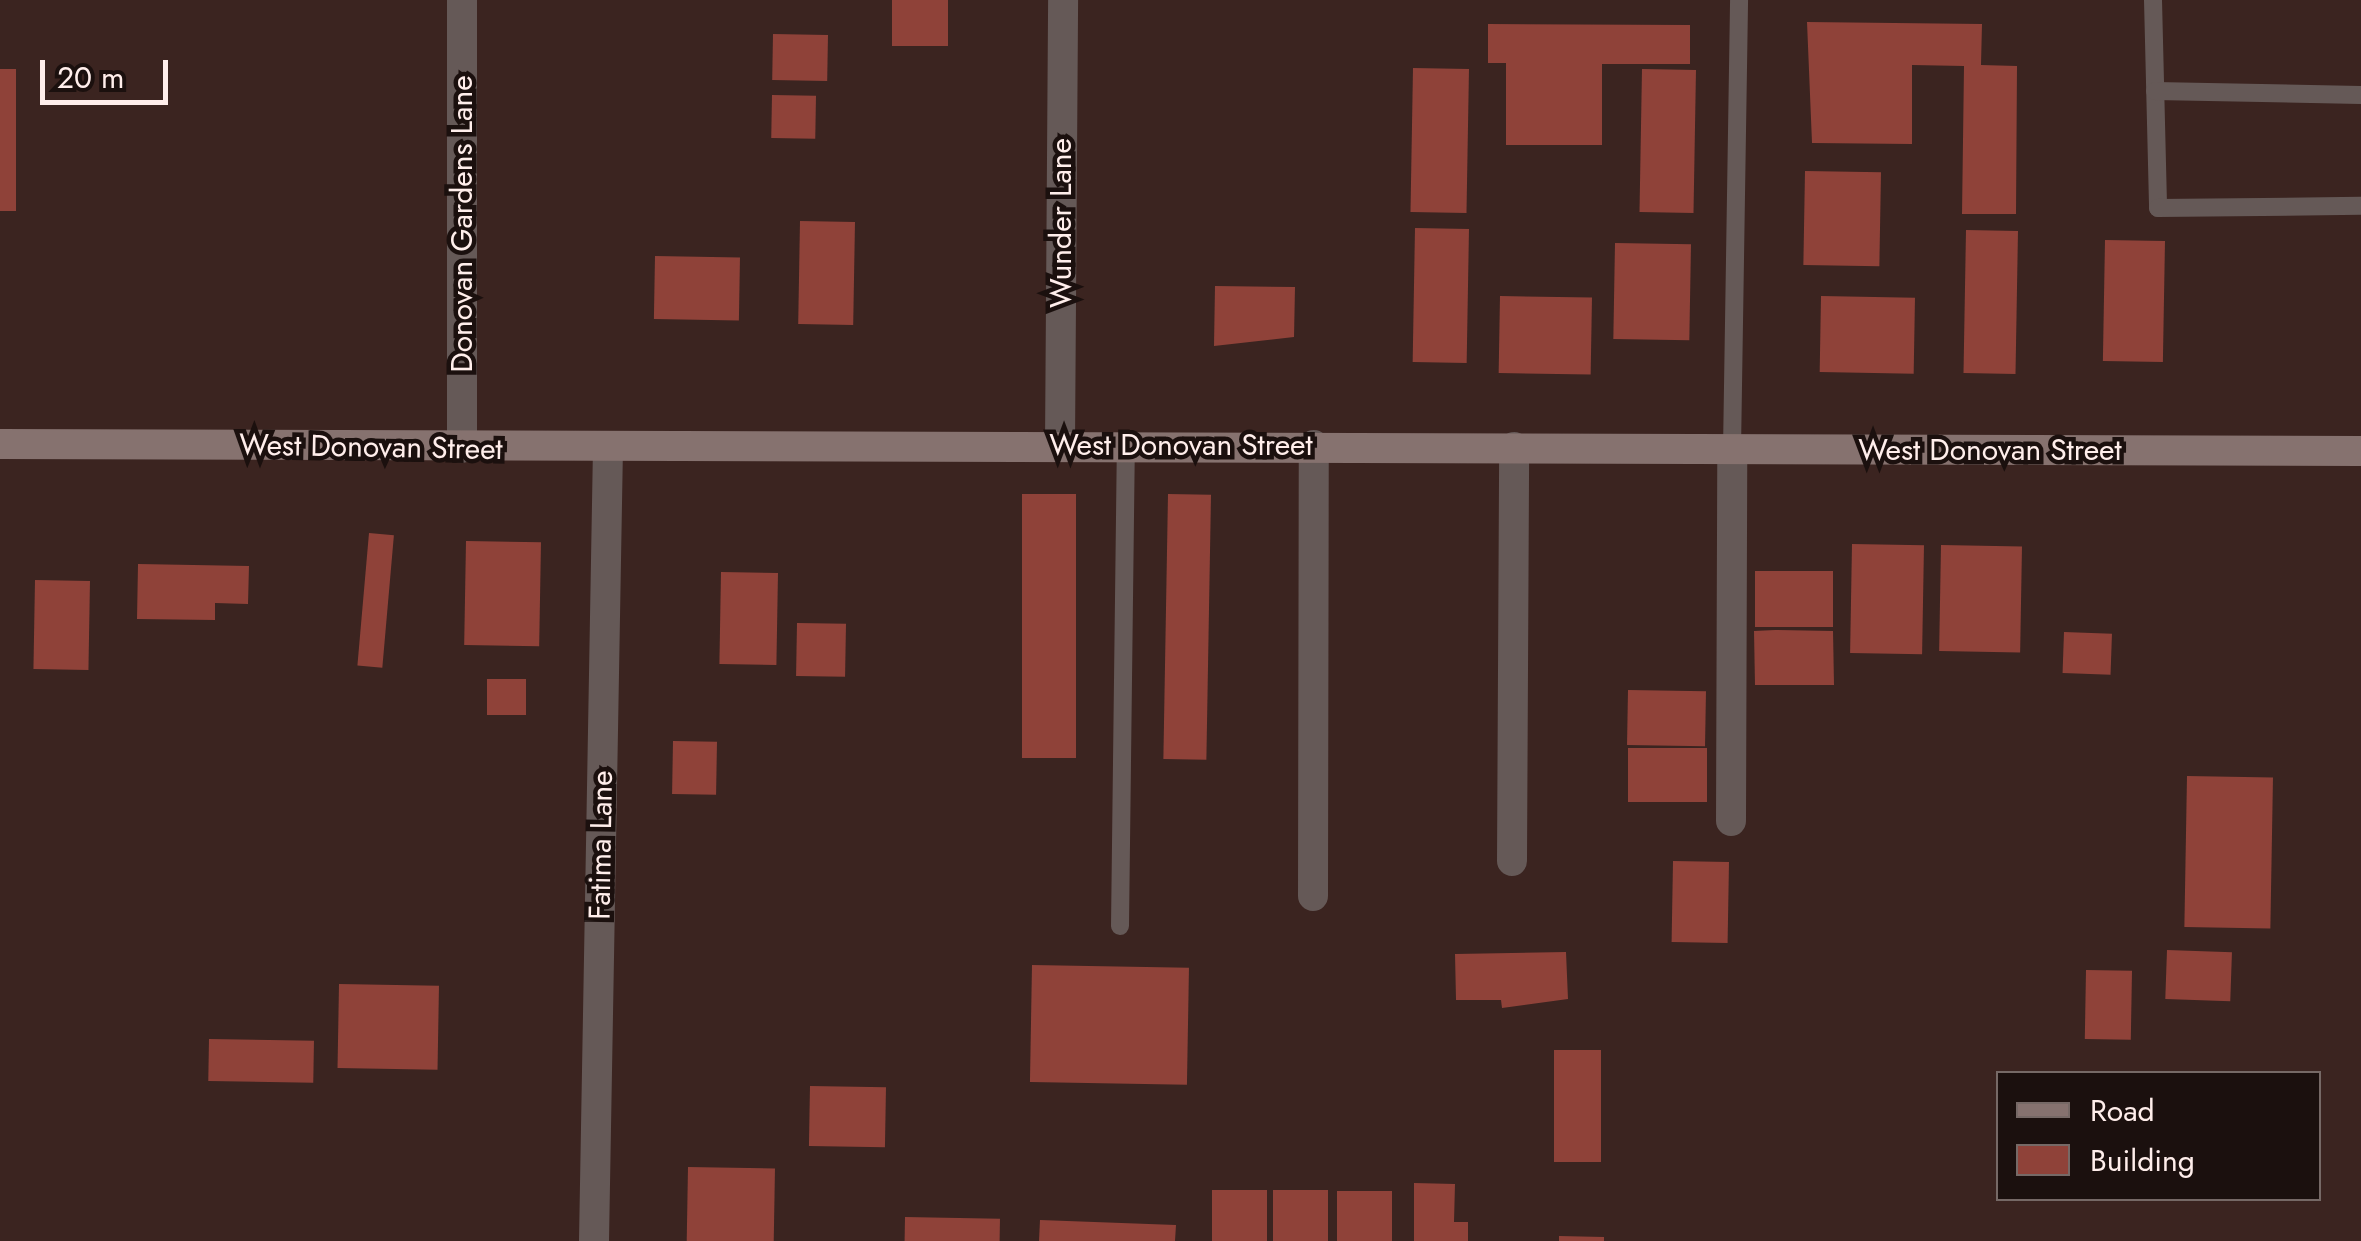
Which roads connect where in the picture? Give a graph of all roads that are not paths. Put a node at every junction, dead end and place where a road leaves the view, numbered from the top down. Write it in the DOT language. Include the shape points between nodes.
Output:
graph roads {
  1 [pos="462,0"];
  2 [pos="1063,0"];
  3 [pos="1739,0"];
  4 [pos="2153,0"];
  5 [pos="2155,91"];
  6 [pos="2361,95"];
  7 [pos="2361,206"];
  8 [pos="0,444"];
  9 [pos="1060,445"];
  10 [pos="1126,445"];
  11 [pos="1314,445"];
  12 [pos="1514,447"];
  13 [pos="462,448"];
  14 [pos="608,449"];
  15 [pos="1732,450"];
  16 [pos="2361,451"];
  17 [pos="1731,821"];
  18 [pos="1512,861"];
  19 [pos="1313,896"];
  20 [pos="1120,926"];
  21 [pos="594,1241"];
  1 -- 13 [label="street, Donovan Gardens Lane"];
  2 -- 9 [label="street, Wunder Lane"];
  3 -- 15 [label="lane"];
  4 -- 5 [label="lane"];
  5 -- 6 [label="lane"];
  5 -- 7 [label="lane" via="2158,208"];
  8 -- 13 [label="street, West Donovan Street"];
  9 -- 10 [label="street, West Donovan Street"];
  9 -- 14 [label="street, West Donovan Street"];
  10 -- 11 [label="street, West Donovan Street"];
  10 -- 20 [label="lane"];
  11 -- 12 [label="street, West Donovan Street"];
  11 -- 19 [label="street"];
  12 -- 15 [label="street, West Donovan Street"];
  12 -- 18 [label="street"];
  13 -- 14 [label="street, West Donovan Street"];
  14 -- 21 [label="street, Fatima Lane"];
  15 -- 16 [label="street, West Donovan Street"];
  15 -- 17 [label="street"];
}
